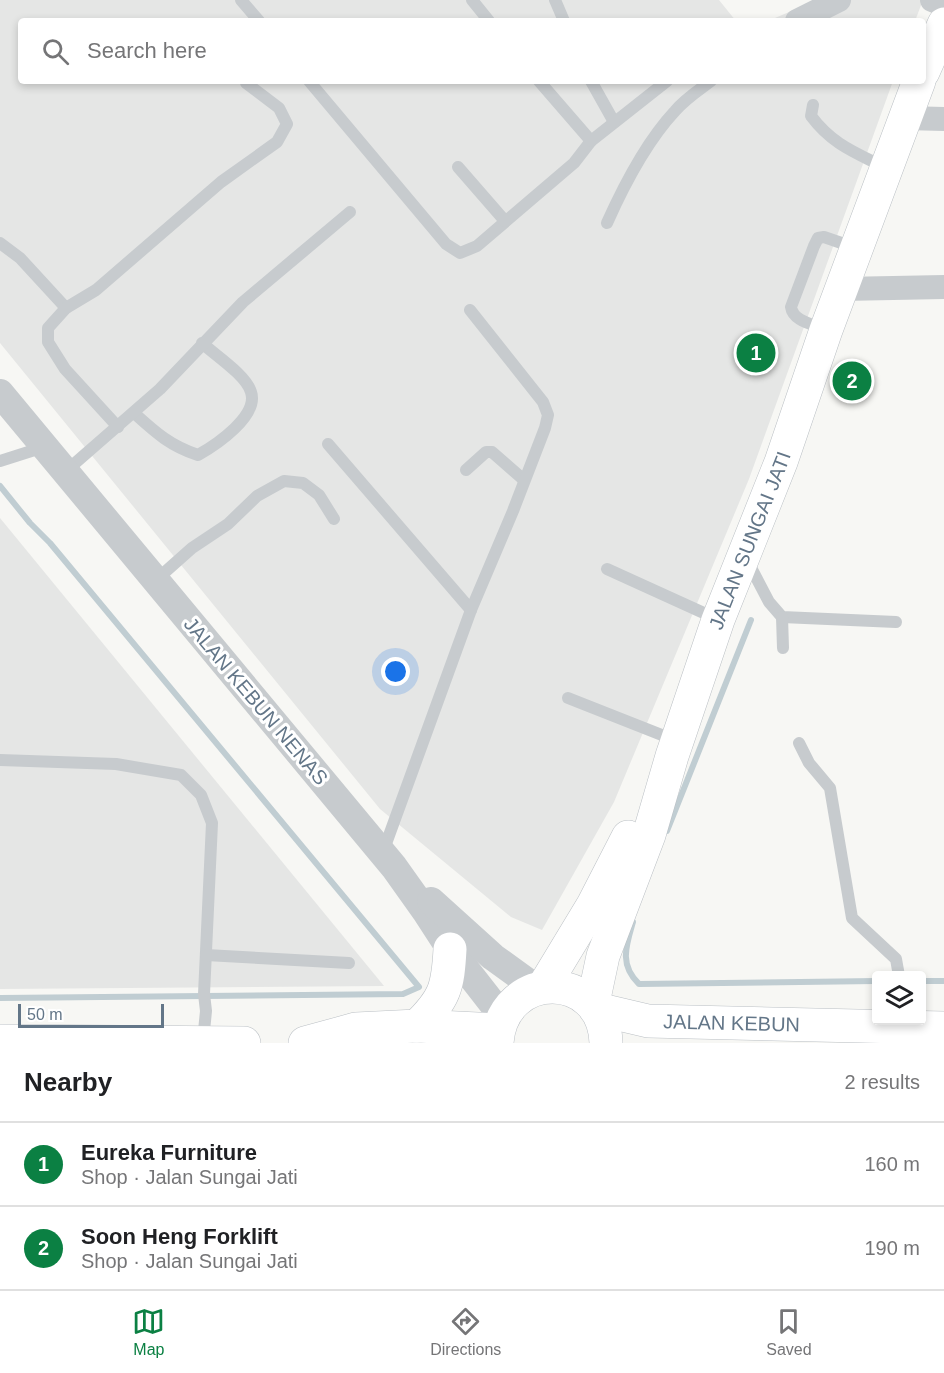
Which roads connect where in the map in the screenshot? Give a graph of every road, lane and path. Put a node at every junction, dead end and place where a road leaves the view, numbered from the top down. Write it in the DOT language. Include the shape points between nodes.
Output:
graph roads {
  1 [pos="241,0"];
  2 [pos="472,0"];
  3 [pos="555,0"];
  4 [pos="839,0"];
  5 [pos="932,0"];
  6 [pos="944,5"];
  7 [pos="256,18"];
  8 [pos="487,18"];
  9 [pos="563,18"];
  10 [pos="803,18"];
  11 [pos="944,24"];
  12 [pos="926,65"];
  13 [pos="247,84"];
  14 [pos="312,84"];
  15 [pos="542,84"];
  16 [pos="593,84"];
  17 [pos="663,84"];
  18 [pos="707,84"];
  19 [pos="919,84"];
  20 [pos="813,105"];
  21 [pos="905,118"];
  22 [pos="944,119"];
  23 [pos="615,123"];
  24 [pos="591,141"];
  25 [pos="458,167"];
  26 [pos="885,168"];
  27 [pos="350,212"];
  28 [pos="505,221"];
  29 [pos="606,223"];
  30 [pos="0,243"];
  31 [pos="857,248"];
  32 [pos="944,287"];
  33 [pos="842,289"];
  34 [pos="66,308"];
  35 [pos="470,310"];
  36 [pos="826,330"];
  37 [pos="202,343"];
  38 [pos="0,393"];
  39 [pos="134,413"];
  40 [pos="118,427"];
  41 [pos="328,444"];
  42 [pos="45,447"];
  43 [pos="0,461"];
  44 [pos="466,470"];
  45 [pos="66,471"];
  46 [pos="524,480"];
  47 [pos="334,519"];
  48 [pos="744,553"];
  49 [pos="607,569"];
  50 [pos="156,580"];
  51 [pos="471,610"];
  52 [pos="782,617"];
  53 [pos="718,620"];
  54 [pos="896,622"];
  55 [pos="783,648"];
  56 [pos="568,698"];
  57 [pos="799,743"];
  58 [pos="675,749"];
  59 [pos="0,760"];
  60 [pos="388,860"];
  61 [pos="450,949"];
  62 [pos="206,955"];
  63 [pos="349,963"];
  64 [pos="898,971"];
  65 [pos="540,987"];
  66 [pos="595,1006"];
  67 [pos="872,1024"];
  68 [pos="900,1025"];
  69 [pos="915,1025"];
  70 [pos="417,1026"];
  71 [pos="204,1027"];
  72 [pos="944,1028"];
  73 [pos="500,1030"];
  74 [pos="0,1041"];
  75 [pos="244,1043"];
  76 [pos="305,1043"];
  77 [pos="606,1043"];
  78 [pos="811,1043"];
  1 -- 7 [label="lane"];
  2 -- 8 [label="lane"];
  3 -- 9 [label="lane"];
  4 -- 10 [label="street"];
  5 -- 6 [label="street"];
  11 -- 12 [label="main road"];
  13 -- 34 [label="lane" via="279,108 287,124 277,142 222,182 96,290"];
  14 -- 28 [label="lane" via="446,244 460,253 477,246"];
  15 -- 24 [label="lane"];
  16 -- 23 [label="lane"];
  17 -- 23 [label="lane"];
  18 -- 29 [label="lane" via="675,110 633,170"];
  19 -- 21 [label="main road, JALAN SUNGAI JATI"];
  20 -- 26 [label="lane" via="811,116 824,132 841,146"];
  21 -- 22 [label="street"];
  21 -- 26 [label="main road, JALAN SUNGAI JATI"];
  23 -- 24 [label="lane"];
  24 -- 28 [label="lane" via="574,163"];
  25 -- 28 [label="lane"];
  26 -- 31 [label="main road, JALAN SUNGAI JATI"];
  27 -- 37 [label="lane" via="243,302"];
  30 -- 34 [label="lane" via="20,258"];
  31 -- 33 [label="main road, JALAN SUNGAI JATI"];
  31 -- 36 [label="lane" via="824,237 818,238 814,246 791,307 796,318"];
  32 -- 33 [label="street"];
  33 -- 36 [label="main road, JALAN SUNGAI JATI"];
  34 -- 40 [label="lane" via="48,328 48,342 65,369"];
  35 -- 46 [label="lane" via="543,402 548,415"];
  36 -- 48 [label="main road, JALAN SUNGAI JATI" via="781,462"];
  37 -- 39 [label="lane"];
  37 -- 39 [label="lane" via="238,373 251,391 252,403 232,430 198,455 159,436"];
  38 -- 42 [label="street, JALAN KEBUN NENAS"];
  39 -- 40 [label="lane"];
  40 -- 45 [label="lane"];
  41 -- 51 [label="lane"];
  42 -- 43 [label="lane"];
  42 -- 45 [label="street, JALAN KEBUN NENAS"];
  44 -- 46 [label="lane" via="486,452 492,452"];
  45 -- 50 [label="street, JALAN KEBUN NENAS"];
  46 -- 51 [label="lane"];
  47 -- 50 [label="lane" via="319,495 303,483 284,481 257,496"];
  48 -- 52 [label="lane" via="769,602"];
  48 -- 53 [label="main road, JALAN SUNGAI JATI"];
  49 -- 53 [label="lane"];
  50 -- 60 [label="street, JALAN KEBUN NENAS"];
  51 -- 60 [label="lane"];
  52 -- 54 [label="lane"];
  52 -- 55 [label="lane"];
  53 -- 58 [label="main road, JALAN SUNGAI JATI"];
  56 -- 58 [label="lane"];
  57 -- 64 [label="lane" via="809,763 830,788 852,918 897,959"];
  58 -- 65 [label="main road" via="593,905"];
  58 -- 66 [label="main road, JALAN SUNGAI JATI" via="603,956"];
  59 -- 62 [label="lane" via="116,764 181,775 201,795 212,823"];
  60 -- 61 [label="street, JALAN KEBUN NENAS"];
  60 -- 65 [label="street" via="493,957"];
  61 -- 70 [label="main road" via="442,996"];
  61 -- 73 [label="street, JALAN KEBUN NENAS"];
  62 -- 63 [label="lane"];
  62 -- 71 [label="lane"];
  65 -- 66 [label="main road, JALAN KEBUN" via="570,989"];
  65 -- 73 [label="main road" via="512,1004"];
  66 -- 67 [label="main road, JALAN KEBUN" via="648,1022"];
  66 -- 77 [label="main road" via="606,1028"];
  68 -- 78 [label="main road, JALAN KEBUN"];
  69 -- 72 [label="main road, JALAN KEBUN"];
  70 -- 73 [label="main road"];
  70 -- 76 [label="main road" via="356,1029"];
  71 -- 74 [label="main road"];
  71 -- 75 [label="main road"];
}
